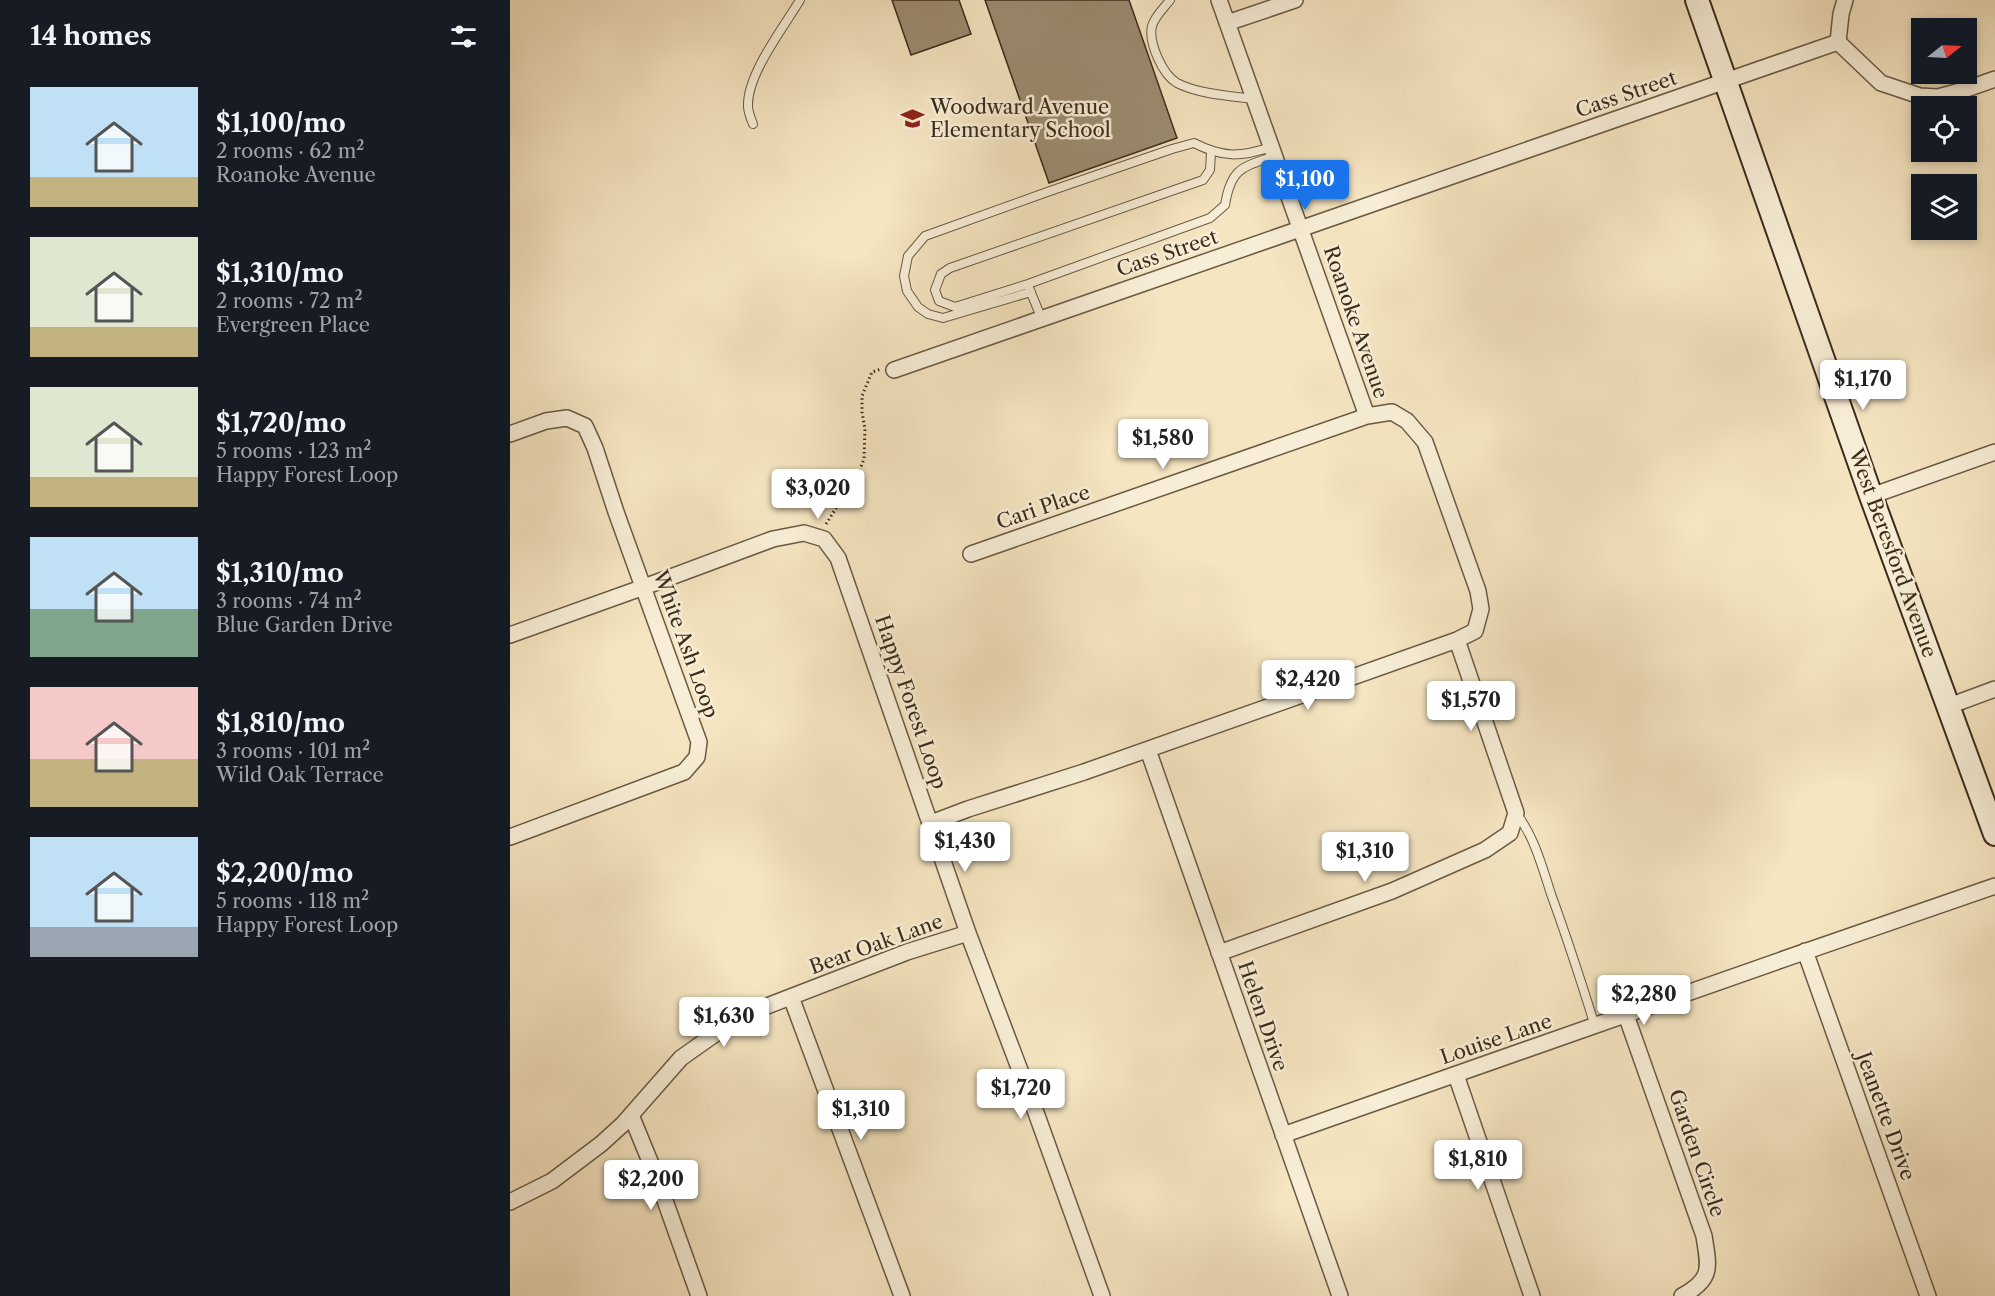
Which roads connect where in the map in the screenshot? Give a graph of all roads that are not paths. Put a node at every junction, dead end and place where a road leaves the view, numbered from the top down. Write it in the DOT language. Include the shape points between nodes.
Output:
graph roads {
  1 [pos="800,0"];
  2 [pos="1170,0"];
  3 [pos="1219,0"];
  4 [pos="1295,0"];
  5 [pos="1697,0"];
  6 [pos="1845,0"];
  7 [pos="1227,23"];
  8 [pos="1838,42"];
  9 [pos="1995,79"];
  10 [pos="1726,81"];
  11 [pos="1254,99"];
  12 [pos="753,124"];
  13 [pos="1273,151"];
  14 [pos="1211,152"];
  15 [pos="1301,230"];
  16 [pos="1029,288"];
  17 [pos="1041,317"];
  18 [pos="894,370"];
  19 [pos="1367,416"];
  20 [pos="510,434"];
  21 [pos="1995,452"];
  22 [pos="1871,496"];
  23 [pos="971,555"];
  24 [pos="644,587"];
  25 [pos="510,634"];
  26 [pos="1457,640"];
  27 [pos="1995,689"];
  28 [pos="1949,706"];
  29 [pos="1148,750"];
  30 [pos="1516,813"];
  31 [pos="931,824"];
  32 [pos="1995,834"];
  33 [pos="510,837"];
  34 [pos="1995,886"];
  35 [pos="968,933"];
  36 [pos="1804,951"];
  37 [pos="1219,953"];
  38 [pos="791,997"];
  39 [pos="1626,1016"];
  40 [pos="1595,1026"];
  41 [pos="1456,1075"];
  42 [pos="631,1115"];
  43 [pos="1283,1135"];
  44 [pos="510,1202"];
  45 [pos="699,1296"];
  46 [pos="902,1296"];
  47 [pos="1102,1296"];
  48 [pos="1340,1296"];
  49 [pos="1532,1296"];
  50 [pos="1682,1296"];
  51 [pos="1928,1296"];
  1 -- 12 [label="lane" via="759,67 750,90 748,108"];
  2 -- 11 [label="lane" via="1152,27 1153,42 1158,58 1176,83 1213,94"];
  3 -- 7 [label="street, Roanoke Avenue"];
  4 -- 7 [label="street"];
  5 -- 10 [label="street, West Beresford Avenue"];
  6 -- 8 [label="street"];
  7 -- 11 [label="street, Roanoke Avenue"];
  8 -- 9 [label="street" via="1881,83 1920,96 1938,97"];
  8 -- 10 [label="street, Cass Street"];
  10 -- 15 [label="street, Cass Street"];
  10 -- 22 [label="street, West Beresford Avenue"];
  11 -- 13 [label="street, Roanoke Avenue"];
  13 -- 14 [label="lane" via="1238,156"];
  13 -- 15 [label="street, Roanoke Avenue"];
  13 -- 16 [label="lane" via="1234,175 1225,205 1210,218"];
  14 -- 16 [label="lane" via="1210,170 1203,180 950,268 941,274 935,290 939,301 955,308"];
  14 -- 16 [label="lane" via="1194,143 1172,149 925,237 908,256 904,276 907,291 918,307 943,318"];
  15 -- 17 [label="street, Cass Street"];
  15 -- 19 [label="street, Roanoke Avenue"];
  16 -- 17 [label="lane"];
  17 -- 18 [label="street, Cass Street"];
  19 -- 23 [label="street, Cari Place"];
  19 -- 26 [label="street, Roanoke Avenue" via="1392,412 1407,421 1425,442 1481,609 1475,631"];
  20 -- 24 [label="street, White Ash Loop" via="567,418 585,426"];
  21 -- 22 [label="street"];
  22 -- 28 [label="street, West Beresford Avenue"];
  24 -- 25 [label="street, Happy Forest Loop"];
  24 -- 31 [label="street, Happy Forest Loop" via="773,539 804,532 824,539 838,558"];
  24 -- 33 [label="street, White Ash Loop" via="699,742 697,757 684,772"];
  26 -- 29 [label="street"];
  26 -- 30 [label="street"];
  27 -- 28 [label="street"];
  28 -- 32 [label="street, West Beresford Avenue"];
  29 -- 31 [label="street"];
  29 -- 37 [label="street, Helen Drive"];
  30 -- 37 [label="street" via="1510,833 1485,850 1392,891"];
  30 -- 40 [label="lane" via="1536,850"];
  31 -- 35 [label="street, Happy Forest Loop"];
  34 -- 36 [label="street, Louise Lane"];
  35 -- 38 [label="street, Bear Oak Lane"];
  35 -- 47 [label="street, Happy Forest Loop"];
  36 -- 39 [label="street, Louise Lane"];
  36 -- 51 [label="street, Jeanette Drive"];
  37 -- 43 [label="street, Helen Drive"];
  38 -- 42 [label="street, Bear Oak Lane" via="754,1011 681,1058"];
  38 -- 46 [label="street"];
  39 -- 40 [label="street, Louise Lane"];
  39 -- 50 [label="street, Garden Circle" via="1704,1236 1709,1267 1697,1287"];
  40 -- 41 [label="street, Louise Lane"];
  41 -- 43 [label="street, Louise Lane"];
  41 -- 49 [label="street"];
  42 -- 44 [label="street, Bear Oak Lane" via="601,1144 552,1181"];
  42 -- 45 [label="street"];
  43 -- 48 [label="street, Helen Drive"];
}
